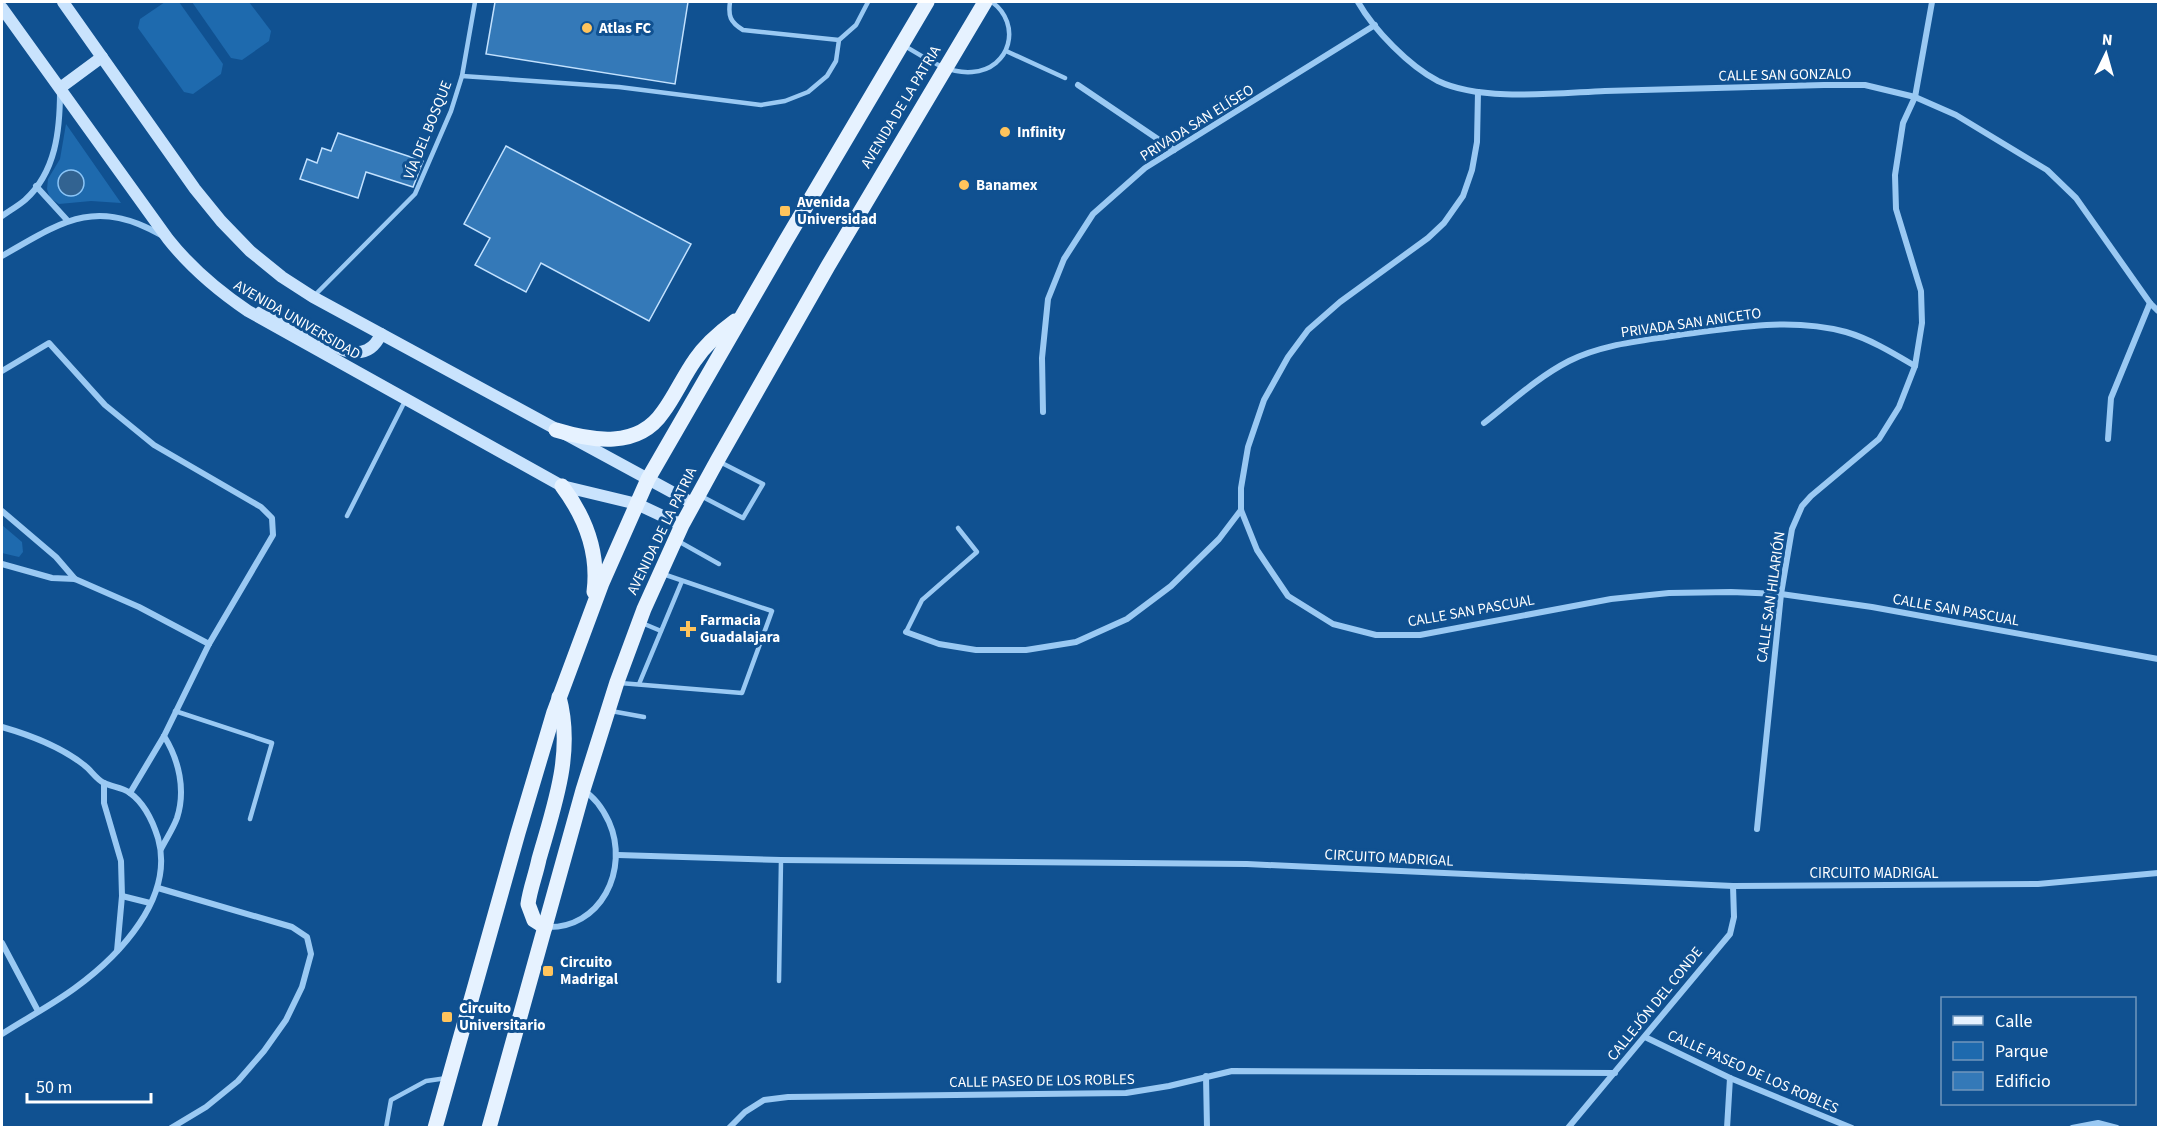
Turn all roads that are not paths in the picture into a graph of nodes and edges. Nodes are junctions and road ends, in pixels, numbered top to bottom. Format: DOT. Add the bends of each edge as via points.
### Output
graph roads {
  1 [pos="63,2"];
  2 [pos="475,2"];
  3 [pos="730,2"];
  4 [pos="868,2"];
  5 [pos="927,2"];
  6 [pos="985,2"];
  7 [pos="992,2"];
  8 [pos="1358,2"];
  9 [pos="1932,2"];
  10 [pos="2,8"];
  11 [pos="1374,26"];
  12 [pos="840,40"];
  13 [pos="901,44"];
  14 [pos="1006,51"];
  15 [pos="102,57"];
  16 [pos="944,68"];
  17 [pos="462,76"];
  18 [pos="1065,78"];
  19 [pos="1078,85"];
  20 [pos="60,88"];
  21 [pos="1478,92"];
  22 [pos="1915,97"];
  23 [pos="1174,150"];
  24 [pos="36,186"];
  25 [pos="2,216"];
  26 [pos="67,220"];
  27 [pos="168,239"];
  28 [pos="2,256"];
  29 [pos="313,297"];
  30 [pos="2150,303"];
  31 [pos="248,310"];
  32 [pos="2158,310"];
  33 [pos="742,316"];
  34 [pos="381,334"];
  35 [pos="1915,366"];
  36 [pos="2,371"];
  37 [pos="406,399"];
  38 [pos="1043,412"];
  39 [pos="1484,423"];
  40 [pos="556,430"];
  41 [pos="2108,439"];
  42 [pos="717,461"];
  43 [pos="648,479"];
  44 [pos="562,486"];
  45 [pos="696,499"];
  46 [pos="637,504"];
  47 [pos="1241,510"];
  48 [pos="2,511"];
  49 [pos="347,516"];
  50 [pos="682,525"];
  51 [pos="958,528"];
  52 [pos="675,540"];
  53 [pos="2,564"];
  54 [pos="719,564"];
  55 [pos="660,573"];
  56 [pos="75,579"];
  57 [pos="682,581"];
  58 [pos="1781,594"];
  59 [pos="639,622"];
  60 [pos="661,631"];
  61 [pos="906,632"];
  62 [pos="583,633"];
  63 [pos="208,644"];
  64 [pos="2158,659"];
  65 [pos="617,682"];
  66 [pos="639,684"];
  67 [pos="559,698"];
  68 [pos="175,711"];
  69 [pos="608,711"];
  70 [pos="644,717"];
  71 [pos="2,727"];
  72 [pos="164,736"];
  73 [pos="104,783"];
  74 [pos="583,790"];
  75 [pos="130,793"];
  76 [pos="250,819"];
  77 [pos="1757,829"];
  78 [pos="161,849"];
  79 [pos="618,855"];
  80 [pos="781,860"];
  81 [pos="2158,873"];
  82 [pos="1733,886"];
  83 [pos="158,888"];
  84 [pos="122,896"];
  85 [pos="150,903"];
  86 [pos="545,927"];
  87 [pos="2,943"];
  88 [pos="117,951"];
  89 [pos="779,981"];
  90 [pos="38,1011"];
  91 [pos="2,1034"];
  92 [pos="1645,1037"];
  93 [pos="1615,1073"];
  94 [pos="1206,1076"];
  95 [pos="450,1077"];
  96 [pos="1730,1078"];
  97 [pos="171,1128"];
  98 [pos="386,1128"];
  99 [pos="435,1128"];
  100 [pos="489,1128"];
  101 [pos="729,1128"];
  102 [pos="1207,1128"];
  103 [pos="1568,1128"];
  104 [pos="1727,1128"];
  105 [pos="1852,1128"];
  106 [pos="2072,1128"];
  107 [pos="2117,1128"];
  1 -- 15 [label="main road, AVENIDA UNIVERSIDAD"];
  2 -- 17 [label="lane, VÍA DEL BOSQUE"];
  3 -- 12 [label="lane" via="732,23 743,30"];
  4 -- 12 [label="lane" via="856,25"];
  5 -- 13 [label="main road, AVENIDA DE LA PATRIA"];
  6 -- 16 [label="main road, AVENIDA DE LA PATRIA"];
  7 -- 14 [label="lane" via="1010,31"];
  8 -- 11 [label="street, CALLE SAN GONZALO"];
  9 -- 22 [label="street, CALLE SAN HILARIÓN"];
  10 -- 20 [label="main road, AVENIDA UNIVERSIDAD"];
  11 -- 21 [label="street, CALLE SAN GONZALO" via="1422,71 1439,81"];
  11 -- 23 [label="street, PRIVADA SAN ELÍSEO"];
  12 -- 17 [label="lane" via="836,61 827,76 808,92 761,105 619,87"];
  13 -- 16 [label="lane"];
  13 -- 33 [label="main road, AVENIDA DE LA PATRIA"];
  14 -- 16 [label="lane" via="991,68 971,72"];
  14 -- 18 [label="lane"];
  15 -- 20 [label="main road"];
  15 -- 29 [label="main road, AVENIDA UNIVERSIDAD" via="221,222 266,264"];
  16 -- 42 [label="main road, AVENIDA DE LA PATRIA"];
  17 -- 29 [label="lane, VÍA DEL BOSQUE" via="416,194"];
  19 -- 23 [label="street"];
  20 -- 24 [label="street" via="57,143"];
  20 -- 27 [label="main road, AVENIDA UNIVERSIDAD"];
  21 -- 22 [label="street, CALLE SAN GONZALO" via="1865,85"];
  21 -- 47 [label="street, CALLE SAN PASCUAL" via="1477,142 1463,196 1444,223 1340,302 1308,330 1288,357 1264,400 1248,447"];
  22 -- 30 [label="street, CALLE SAN GONZALO" via="1956,115 2047,170 2076,198"];
  22 -- 35 [label="street, CALLE SAN HILARIÓN" via="1903,123 1895,176 1896,209 1921,291 1922,323"];
  23 -- 38 [label="street, PRIVADA SAN ELÍSEO" via="1145,168 1093,214 1064,260 1048,299 1042,358"];
  24 -- 25 [label="street" via="26,200"];
  24 -- 26 [label="street"];
  26 -- 27 [label="street" via="93,215 120,217"];
  26 -- 28 [label="street"];
  27 -- 31 [label="main road, AVENIDA UNIVERSIDAD" via="197,272"];
  29 -- 34 [label="main road, AVENIDA UNIVERSIDAD"];
  30 -- 32 [label="street, CALLE SAN GONZALO"];
  30 -- 41 [label="street" via="2111,398"];
  31 -- 34 [label="main road" via="285,319 349,353 368,350"];
  31 -- 37 [label="main road, AVENIDA UNIVERSIDAD"];
  33 -- 40 [label="main road" via="695,359 662,415 646,428 606,441"];
  33 -- 43 [label="main road, AVENIDA DE LA PATRIA"];
  34 -- 40 [label="main road, AVENIDA UNIVERSIDAD"];
  35 -- 39 [label="street, PRIVADA SAN ANICETO" via="1847,332 1804,324 1753,325 1607,347 1568,361"];
  35 -- 58 [label="street, CALLE SAN HILARIÓN" via="1899,407 1879,439 1802,506 1792,529"];
  36 -- 63 [label="street" via="49,343 105,405 154,445 261,507 272,518 273,535"];
  37 -- 44 [label="main road, AVENIDA UNIVERSIDAD"];
  37 -- 49 [label="lane"];
  40 -- 43 [label="main road, AVENIDA UNIVERSIDAD"];
  42 -- 45 [label="main road, AVENIDA DE LA PATRIA"];
  42 -- 45 [label="lane" via="763,484 742,518"];
  43 -- 45 [label="main road, AVENIDA UNIVERSIDAD"];
  43 -- 46 [label="main road, AVENIDA DE LA PATRIA"];
  44 -- 46 [label="main road, AVENIDA UNIVERSIDAD"];
  44 -- 62 [label="main road" via="587,528 594,559 594,589"];
  45 -- 50 [label="main road, AVENIDA DE LA PATRIA"];
  46 -- 50 [label="main road, AVENIDA UNIVERSIDAD"];
  46 -- 62 [label="main road, AVENIDA DE LA PATRIA"];
  47 -- 58 [label="street, CALLE SAN PASCUAL" via="1257,550 1288,596 1333,624 1376,635 1420,635 1611,599 1679,593"];
  47 -- 61 [label="street" via="1219,539 1171,586 1127,619 1076,642 1026,650 976,650 939,644"];
  48 -- 56 [label="street" via="56,557"];
  50 -- 52 [label="main road, AVENIDA DE LA PATRIA"];
  51 -- 61 [label="lane" via="977,552 922,600"];
  52 -- 54 [label="lane"];
  52 -- 55 [label="main road, AVENIDA DE LA PATRIA"];
  53 -- 56 [label="street" via="52,578"];
  55 -- 57 [label="lane"];
  55 -- 59 [label="main road, AVENIDA DE LA PATRIA"];
  56 -- 63 [label="street"];
  57 -- 60 [label="lane"];
  57 -- 66 [label="lane" via="772,611 742,693"];
  58 -- 64 [label="street, CALLE SAN PASCUAL"];
  58 -- 77 [label="street, CALLE SAN HILARIÓN"];
  59 -- 60 [label="lane"];
  59 -- 65 [label="main road, AVENIDA DE LA PATRIA"];
  60 -- 66 [label="lane"];
  62 -- 67 [label="main road, AVENIDA DE LA PATRIA"];
  63 -- 68 [label="street"];
  65 -- 66 [label="lane"];
  65 -- 69 [label="main road, AVENIDA DE LA PATRIA"];
  67 -- 86 [label="main road" via="565,728 564,759 528,904 534,920"];
  67 -- 95 [label="main road, AVENIDA DE LA PATRIA"];
  68 -- 72 [label="street"];
  68 -- 76 [label="lane" via="272,743"];
  69 -- 70 [label="lane"];
  69 -- 74 [label="main road, AVENIDA DE LA PATRIA"];
  71 -- 73 [label="street" via="50,744 83,764"];
  72 -- 75 [label="street"];
  72 -- 78 [label="street" via="180,771 181,794 177,818"];
  73 -- 75 [label="street"];
  73 -- 84 [label="street" via="104,804 121,861"];
  74 -- 79 [label="street" via="606,814"];
  74 -- 86 [label="main road, AVENIDA DE LA PATRIA"];
  75 -- 78 [label="street" via="153,822"];
  78 -- 83 [label="street"];
  79 -- 80 [label="street, CIRCUITO MADRIGAL"];
  79 -- 86 [label="street" via="613,880 600,903 583,918 562,928"];
  80 -- 82 [label="street, CIRCUITO MADRIGAL" via="1246,864"];
  80 -- 89 [label="lane"];
  81 -- 82 [label="street, CIRCUITO MADRIGAL" via="2038,884"];
  82 -- 92 [label="street, CALLEJÓN DEL CONDE" via="1730,934"];
  83 -- 85 [label="street"];
  83 -- 97 [label="street" via="292,927 307,937 311,954 294,1004 264,1051 238,1081"];
  84 -- 85 [label="street"];
  84 -- 88 [label="street"];
  85 -- 88 [label="street"];
  86 -- 100 [label="main road, AVENIDA DE LA PATRIA"];
  87 -- 90 [label="street"];
  88 -- 90 [label="street" via="74,989"];
  90 -- 91 [label="street"];
  92 -- 93 [label="street, CALLEJÓN DEL CONDE"];
  92 -- 96 [label="street, CALLE PASEO DE LOS ROBLES"];
  93 -- 94 [label="street, CALLE PASEO DE LOS ROBLES" via="1232,1071"];
  93 -- 103 [label="street, CALLEJÓN DEL CONDE"];
  94 -- 101 [label="street, CALLE PASEO DE LOS ROBLES" via="1126,1093 788,1097 764,1100"];
  94 -- 102 [label="street"];
  95 -- 98 [label="lane" via="426,1081 391,1100"];
  95 -- 99 [label="main road, AVENIDA DE LA PATRIA"];
  96 -- 104 [label="street"];
  96 -- 105 [label="street, CALLE PASEO DE LOS ROBLES"];
  106 -- 107 [label="street" via="2098,1123"];
}
